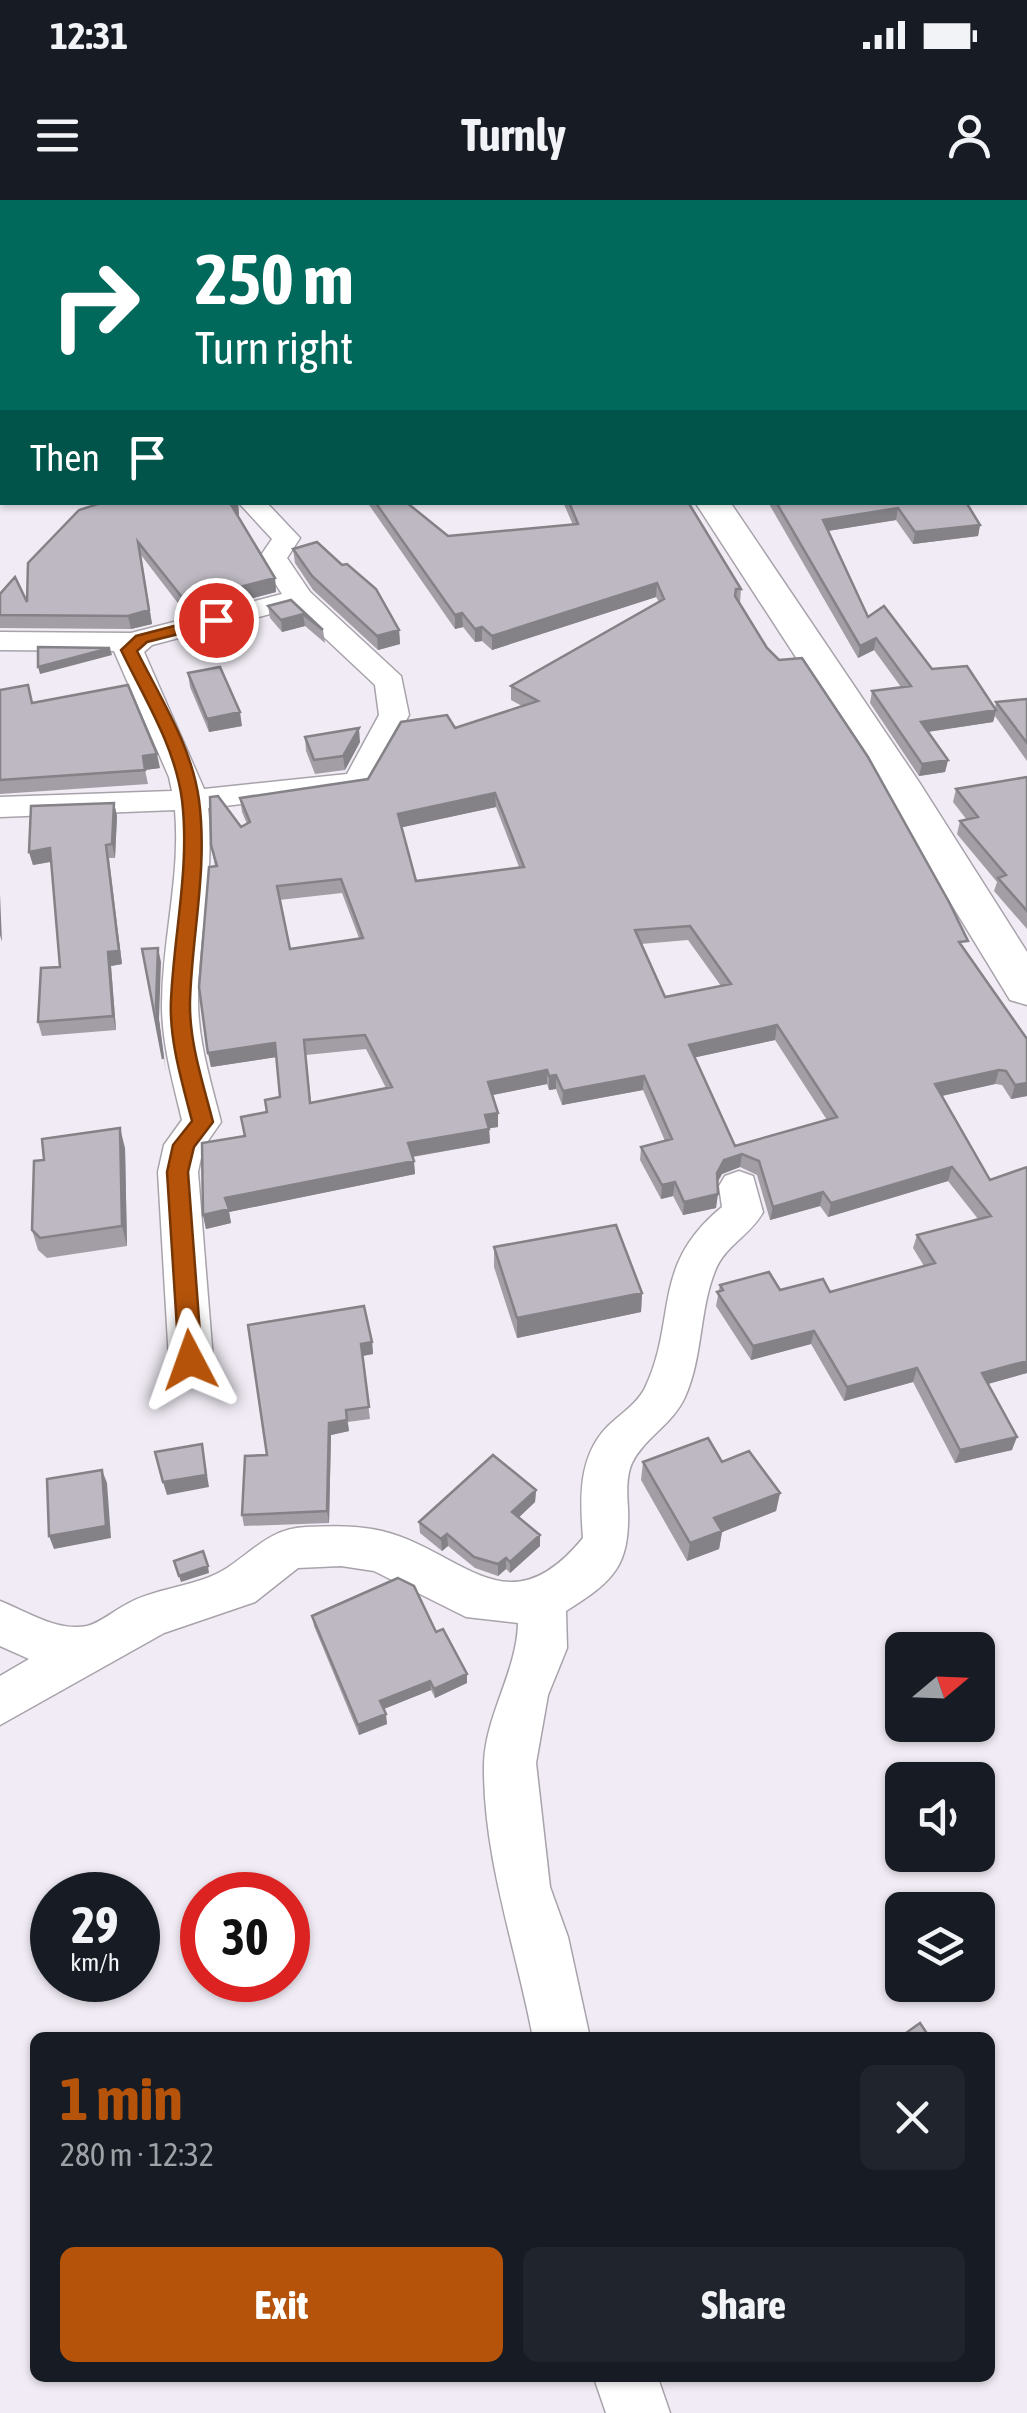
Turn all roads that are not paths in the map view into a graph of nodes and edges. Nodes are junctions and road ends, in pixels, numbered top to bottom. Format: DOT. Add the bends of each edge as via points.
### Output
graph roads {
  1 [pos="255,505"];
  2 [pos="714,505"];
  3 [pos="299,598"];
  4 [pos="0,641"];
  5 [pos="138,642"];
  6 [pos="190,800"];
  7 [pos="0,807"];
  8 [pos="1027,989"];
  9 [pos="739,1186"];
  10 [pos="190,1360"];
  11 [pos="542,1600"];
  12 [pos="0,1623"];
  13 [pos="92,1648"];
  14 [pos="0,1702"];
  15 [pos="561,2032"];
  16 [pos="627,2382"];
  17 [pos="638,2413"];
  1 -- 3 [label="street" via="286,538 272,558"];
  2 -- 8 [label="main road"];
  3 -- 5 [label="street"];
  3 -- 6 [label="street" via="390,682 394,715 384,735 358,782"];
  4 -- 5 [label="street"];
  5 -- 6 [label="street" via="128,650 134,669 180,753"];
  6 -- 7 [label="street"];
  6 -- 10 [label="street" via="193,873 180,1004 202,1122 184,1145 178,1172"];
  9 -- 11 [label="street" via="743,1212 720,1228 694,1262 663,1397 615,1450 603,1495 607,1543 580,1577"];
  11 -- 13 [label="street" via="466,1596 382,1552 289,1548 238,1587 149,1616"];
  11 -- 15 [label="street" via="542,1648 523,1696 510,1763 523,1887 542,1938"];
  12 -- 13 [label="street" via="55,1647"];
  13 -- 14 [label="street"];
  16 -- 17 [label="street"];
}
